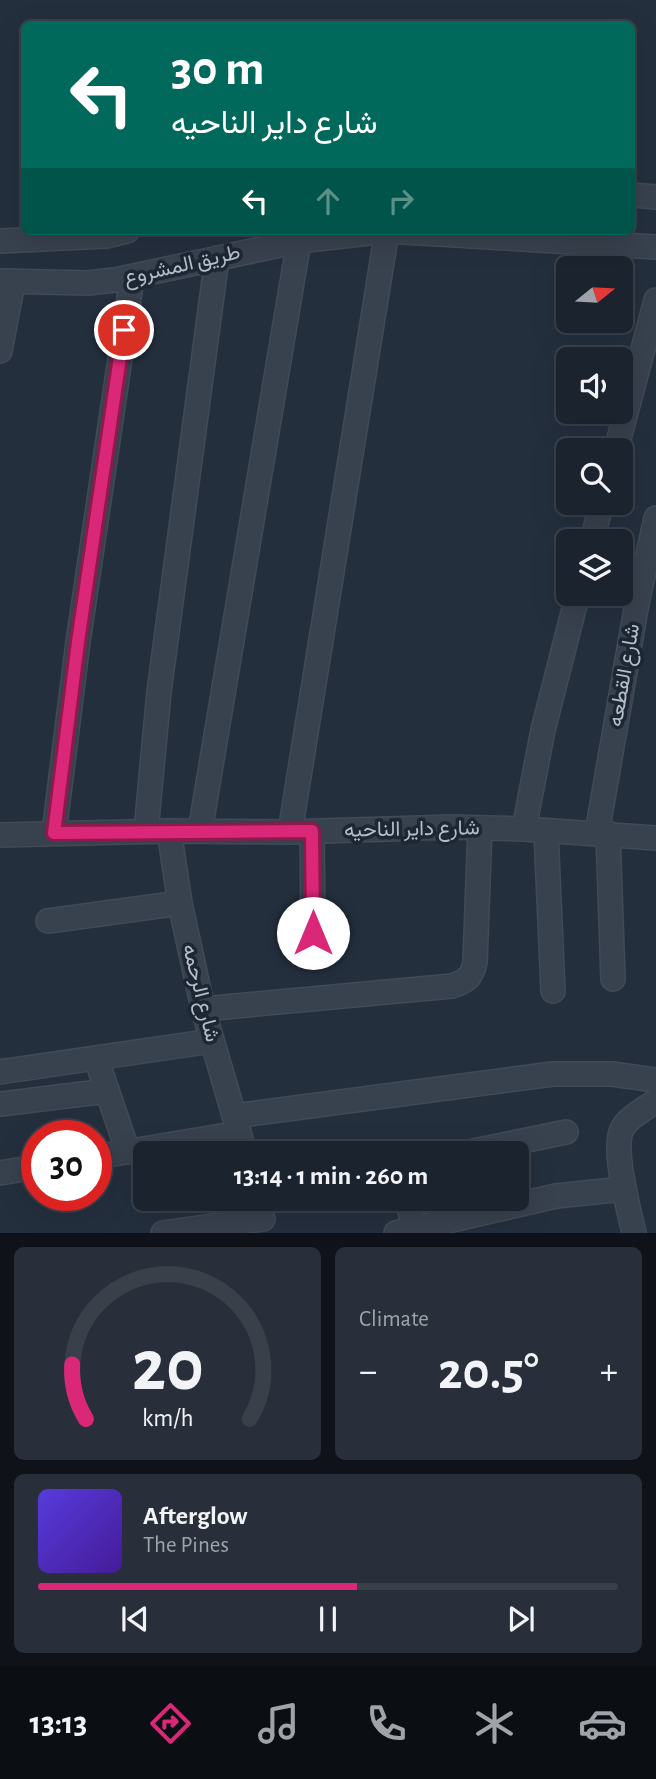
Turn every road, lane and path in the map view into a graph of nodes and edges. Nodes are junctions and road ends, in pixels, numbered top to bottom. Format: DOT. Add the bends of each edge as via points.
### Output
graph roads {
  1 [pos="635,195"];
  2 [pos="656,197"];
  3 [pos="111,235"];
  4 [pos="352,235"];
  5 [pos="386,235"];
  6 [pos="454,235"];
  7 [pos="0,241"];
  8 [pos="299,241"];
  9 [pos="656,247"];
  10 [pos="217,258"];
  11 [pos="132,278"];
  12 [pos="6,282"];
  13 [pos="656,300"];
  14 [pos="0,351"];
  15 [pos="619,438"];
  16 [pos="656,518"];
  17 [pos="575,606"];
  18 [pos="480,828"];
  19 [pos="535,830"];
  20 [pos="157,831"];
  21 [pos="200,831"];
  22 [pos="301,832"];
  23 [pos="54,833"];
  24 [pos="602,833"];
  25 [pos="0,835"];
  26 [pos="656,838"];
  27 [pos="180,903"];
  28 [pos="48,921"];
  29 [pos="313,933"];
  30 [pos="613,979"];
  31 [pos="553,991"];
  32 [pos="203,1009"];
  33 [pos="212,1041"];
  34 [pos="96,1058"];
  35 [pos="0,1072"];
  36 [pos="656,1080"];
  37 [pos="107,1091"];
  38 [pos="656,1101"];
  39 [pos="0,1104"];
  40 [pos="566,1132"];
  41 [pos="239,1134"];
  42 [pos="522,1141"];
  43 [pos="128,1152"];
  44 [pos="112,1154"];
  45 [pos="21,1170"];
  46 [pos="0,1173"];
  47 [pos="624,1189"];
  48 [pos="406,1211"];
  49 [pos="262,1217"];
  50 [pos="405,1231"];
  51 [pos="163,1233"];
  52 [pos="634,1233"];
  1 -- 2 [label="street"];
  3 -- 7 [label="street"];
  4 -- 8 [label="street, طريق المشروع"];
  5 -- 22 [label="street"];
  6 -- 9 [label="street, طريق المشروع"];
  8 -- 10 [label="street, طريق المشروع"];
  8 -- 21 [label="street"];
  10 -- 11 [label="street, طريق المشروع"];
  10 -- 20 [label="street, شارع الرحمه" via="159,692"];
  11 -- 12 [label="street, طريق المشروع" via="89,283"];
  11 -- 23 [label="street"];
  12 -- 14 [label="street"];
  13 -- 15 [label="street"];
  16 -- 24 [label="street, شارع القطعه" via="637,603"];
  17 -- 19 [label="street" via="543,730"];
  18 -- 19 [label="street, شارع داير الناحيه"];
  18 -- 22 [label="street, شارع داير الناحيه"];
  18 -- 32 [label="street" via="475,962 465,982"];
  19 -- 24 [label="street, شارع داير الناحيه"];
  19 -- 31 [label="street"];
  20 -- 21 [label="street, شارع داير الناحيه"];
  20 -- 23 [label="street, شارع داير الناحيه"];
  20 -- 27 [label="street, شارع الرحمه"];
  21 -- 22 [label="street, شارع داير الناحيه"];
  22 -- 29 [label="street"];
  23 -- 25 [label="street, شارع داير الناحيه"];
  24 -- 26 [label="street, شارع داير الناحيه"];
  24 -- 30 [label="street, شارع القطعه"];
  27 -- 28 [label="street"];
  27 -- 32 [label="street, شارع الرحمه"];
  32 -- 33 [label="street, شارع الرحمه"];
  33 -- 34 [label="street"];
  33 -- 41 [label="street, شارع الرحمه"];
  34 -- 35 [label="street"];
  34 -- 37 [label="street"];
  36 -- 41 [label="street" via="553,1074"];
  37 -- 39 [label="street"];
  37 -- 43 [label="street"];
  38 -- 47 [label="street" via="622,1128 618,1141"];
  40 -- 42 [label="street"];
  41 -- 43 [label="street"];
  43 -- 44 [label="street"];
  45 -- 46 [label="street"];
  47 -- 50 [label="street" via="556,1196"];
  47 -- 52 [label="street"];
  48 -- 50 [label="street"];
  49 -- 51 [label="street"];
}
